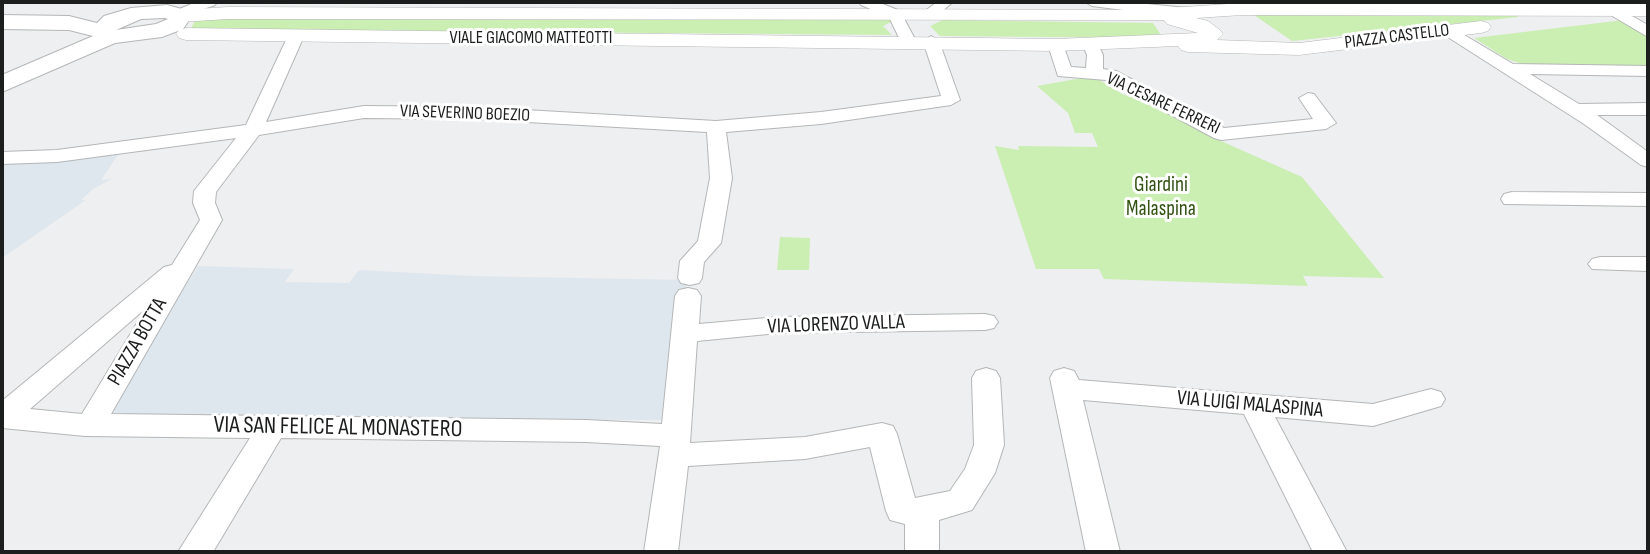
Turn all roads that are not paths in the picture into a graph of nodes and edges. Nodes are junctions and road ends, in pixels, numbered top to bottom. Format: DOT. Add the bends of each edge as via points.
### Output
graph roads {
  1 [pos="210,2"];
  2 [pos="866,2"];
  3 [pos="946,2"];
  4 [pos="1092,2"];
  5 [pos="1214,6"];
  6 [pos="225,7"];
  7 [pos="178,10"];
  8 [pos="1648,10"];
  9 [pos="1609,11"];
  10 [pos="1186,13"];
  11 [pos="895,14"];
  12 [pos="930,14"];
  13 [pos="1141,16"];
  14 [pos="1527,16"];
  15 [pos="2,22"];
  16 [pos="1449,31"];
  17 [pos="154,32"];
  18 [pos="1648,32"];
  19 [pos="107,34"];
  20 [pos="296,36"];
  21 [pos="908,41"];
  22 [pos="931,41"];
  23 [pos="1090,43"];
  24 [pos="1056,45"];
  25 [pos="1267,45"];
  26 [pos="1511,69"];
  27 [pos="1648,71"];
  28 [pos="1094,74"];
  29 [pos="6,83"];
  30 [pos="1308,98"];
  31 [pos="1648,109"];
  32 [pos="1574,110"];
  33 [pos="716,127"];
  34 [pos="253,130"];
  35 [pos="2,158"];
  36 [pos="1648,161"];
  37 [pos="1512,199"];
  38 [pos="1648,200"];
  39 [pos="187,260"];
  40 [pos="1600,264"];
  41 [pos="1648,264"];
  42 [pos="985,322"];
  43 [pos="686,334"];
  44 [pos="986,378"];
  45 [pos="1431,399"];
  46 [pos="1255,407"];
  47 [pos="2,417"];
  48 [pos="90,425"];
  49 [pos="272,428"];
  50 [pos="674,445"];
  51 [pos="922,511"];
  52 [pos="195,552"];
  53 [pos="661,552"];
  54 [pos="922,552"];
  55 [pos="1103,552"];
  56 [pos="1330,552"];
  1 -- 7 [label="street"];
  2 -- 11 [label="street"];
  3 -- 12 [label="street"];
  4 -- 10 [label="street, VIALE GIACOMO MATTEOTTI"];
  5 -- 10 [label="street, VIALE GIACOMO MATTEOTTI"];
  5 -- 14 [label="street, PIAZZA CASTELLO"];
  5 -- 25 [label="street" via="1225,22"];
  6 -- 7 [label="street, VIALE GIACOMO MATTEOTTI"];
  6 -- 11 [label="street, VIALE GIACOMO MATTEOTTI"];
  7 -- 17 [label="main road" via="175,24"];
  7 -- 19 [label="main road" via="129,15 106,24"];
  8 -- 9 [label="street, PIAZZA CASTELLO"];
  9 -- 14 [label="street, PIAZZA CASTELLO"];
  9 -- 18 [label="street"];
  10 -- 13 [label="street, VIALE GIACOMO MATTEOTTI"];
  11 -- 12 [label="street, VIALE GIACOMO MATTEOTTI"];
  11 -- 21 [label="street"];
  12 -- 13 [label="street, VIALE GIACOMO MATTEOTTI"];
  13 -- 23 [label="street, VIALE GIACOMO MATTEOTTI" via="1195,23 1213,34 1195,39"];
  14 -- 16 [label="street, PIAZZA CASTELLO"];
  15 -- 19 [label="main road" via="69,23"];
  16 -- 25 [label="street, PIAZZA CASTELLO"];
  16 -- 26 [label="street"];
  17 -- 19 [label="main road"];
  17 -- 20 [label="street, VIALE GIACOMO MATTEOTTI"];
  19 -- 29 [label="main road"];
  20 -- 21 [label="street, VIALE GIACOMO MATTEOTTI"];
  20 -- 34 [label="street, PIAZZA BOTTA"];
  21 -- 22 [label="street, VIALE GIACOMO MATTEOTTI"];
  22 -- 24 [label="street, VIALE GIACOMO MATTEOTTI"];
  22 -- 33 [label="street, VIA SEVERINO BOEZIO" via="951,100"];
  23 -- 24 [label="street, VIALE GIACOMO MATTEOTTI"];
  23 -- 25 [label="street, VIALE GIACOMO MATTEOTTI" via="1255,57"];
  23 -- 28 [label="street"];
  24 -- 28 [label="street" via="1064,72"];
  26 -- 27 [label="street"];
  26 -- 32 [label="street"];
  28 -- 30 [label="street, VIA CESARE FERRERI" via="1110,75 1221,134 1326,123"];
  31 -- 32 [label="street"];
  32 -- 36 [label="street"];
  33 -- 34 [label="street, VIA SEVERINO BOEZIO" via="416,111 364,112"];
  33 -- 43 [label="street" via="722,178 709,243 692,261"];
  34 -- 35 [label="street, VIA SEVERINO BOEZIO" via="57,156"];
  34 -- 39 [label="street, PIAZZA BOTTA" via="205,191 211,220"];
  37 -- 38 [label="street"];
  39 -- 47 [label="street, VIA SAN FELICE AL MONASTERO"];
  39 -- 48 [label="street, PIAZZA BOTTA"];
  40 -- 41 [label="street"];
  42 -- 43 [label="street, VIA LORENZO VALLA" via="778,325"];
  43 -- 50 [label="street"];
  44 -- 51 [label="street" via="989,445 979,473 961,501"];
  45 -- 46 [label="street, VIA LUIGI MALASPINA" via="1373,415"];
  46 -- 55 [label="street, VIA LUIGI MALASPINA" via="1065,384"];
  46 -- 56 [label="street"];
  47 -- 48 [label="street, VIA SAN FELICE AL MONASTERO"];
  48 -- 49 [label="street, VIA SAN FELICE AL MONASTERO"];
  49 -- 50 [label="street, VIA SAN FELICE AL MONASTERO" via="613,431"];
  49 -- 52 [label="street"];
  50 -- 51 [label="street, VIA SAN FELICE AL MONASTERO" via="805,448 882,434 902,511"];
  50 -- 53 [label="street"];
  51 -- 54 [label="street"];
}
